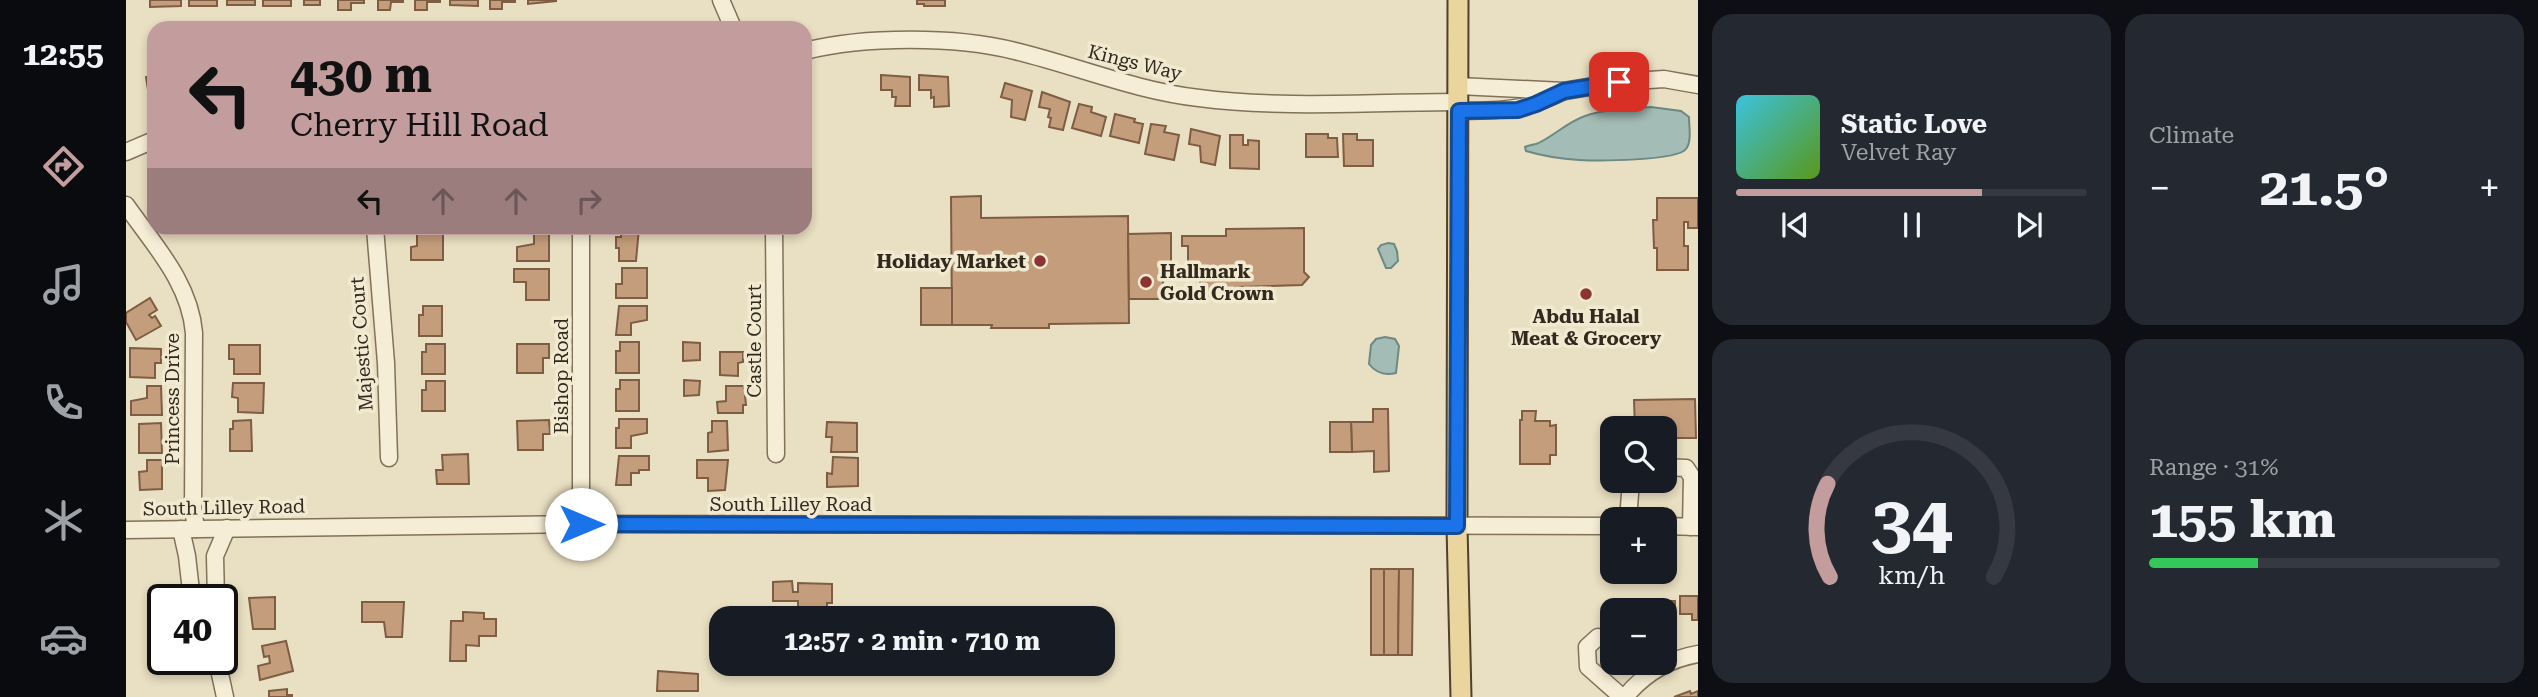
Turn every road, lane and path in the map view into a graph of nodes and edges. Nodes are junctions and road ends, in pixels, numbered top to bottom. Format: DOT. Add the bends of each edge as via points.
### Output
graph roads {
  1 [pos="721,0"];
  2 [pos="1458,0"];
  3 [pos="730,21"];
  4 [pos="812,50"];
  5 [pos="1698,85"];
  6 [pos="1564,91"];
  7 [pos="1459,100"];
  8 [pos="147,143"];
  9 [pos="126,152"];
  10 [pos="126,205"];
  11 [pos="147,235"];
  12 [pos="147,235"];
  13 [pos="376,235"];
  14 [pos="581,235"];
  15 [pos="774,235"];
  16 [pos="776,454"];
  17 [pos="389,458"];
  18 [pos="1677,468"];
  19 [pos="581,524"];
  20 [pos="1457,526"];
  21 [pos="1600,526"];
  22 [pos="1694,527"];
  23 [pos="227,528"];
  24 [pos="189,529"];
  25 [pos="126,530"];
  26 [pos="190,584"];
  27 [pos="216,584"];
  28 [pos="1600,637"];
  29 [pos="1698,654"];
  30 [pos="1677,659"];
  31 [pos="221,675"];
  32 [pos="1641,675"];
  33 [pos="226,697"];
  34 [pos="1461,697"];
  35 [pos="1623,697"];
  1 -- 3 [label="street"];
  2 -- 7 [label="main road"];
  4 -- 7 [label="street, Kings Way" via="870,42 945,41 1015,51 1139,87 1201,99"];
  5 -- 6 [label="street" via="1664,79"];
  6 -- 7 [label="street"];
  6 -- 7 [label="street" via="1518,110"];
  7 -- 20 [label="main road"];
  8 -- 9 [label="street"];
  10 -- 11 [label="street, Princess Drive"];
  12 -- 24 [label="street, Princess Drive" via="178,279 191,309 193,508"];
  13 -- 17 [label="street, Majestic Court"];
  14 -- 19 [label="street, Bishop Road"];
  15 -- 16 [label="street, Castle Court"];
  18 -- 22 [label="street" via="1686,468 1692,477"];
  19 -- 20 [label="street, South Lilley Road"];
  19 -- 23 [label="street, South Lilley Road"];
  20 -- 21 [label="street, South Lilley Road"];
  20 -- 34 [label="main road"];
  23 -- 24 [label="street, South Lilley Road"];
  23 -- 27 [label="street" via="215,556"];
  24 -- 25 [label="street, South Lilley Road"];
  24 -- 26 [label="street, Princess Drive"];
  28 -- 35 [label="street" via="1587,647 1588,667"];
  29 -- 30 [label="street"];
  31 -- 33 [label="street"];
  32 -- 35 [label="street"];
}
